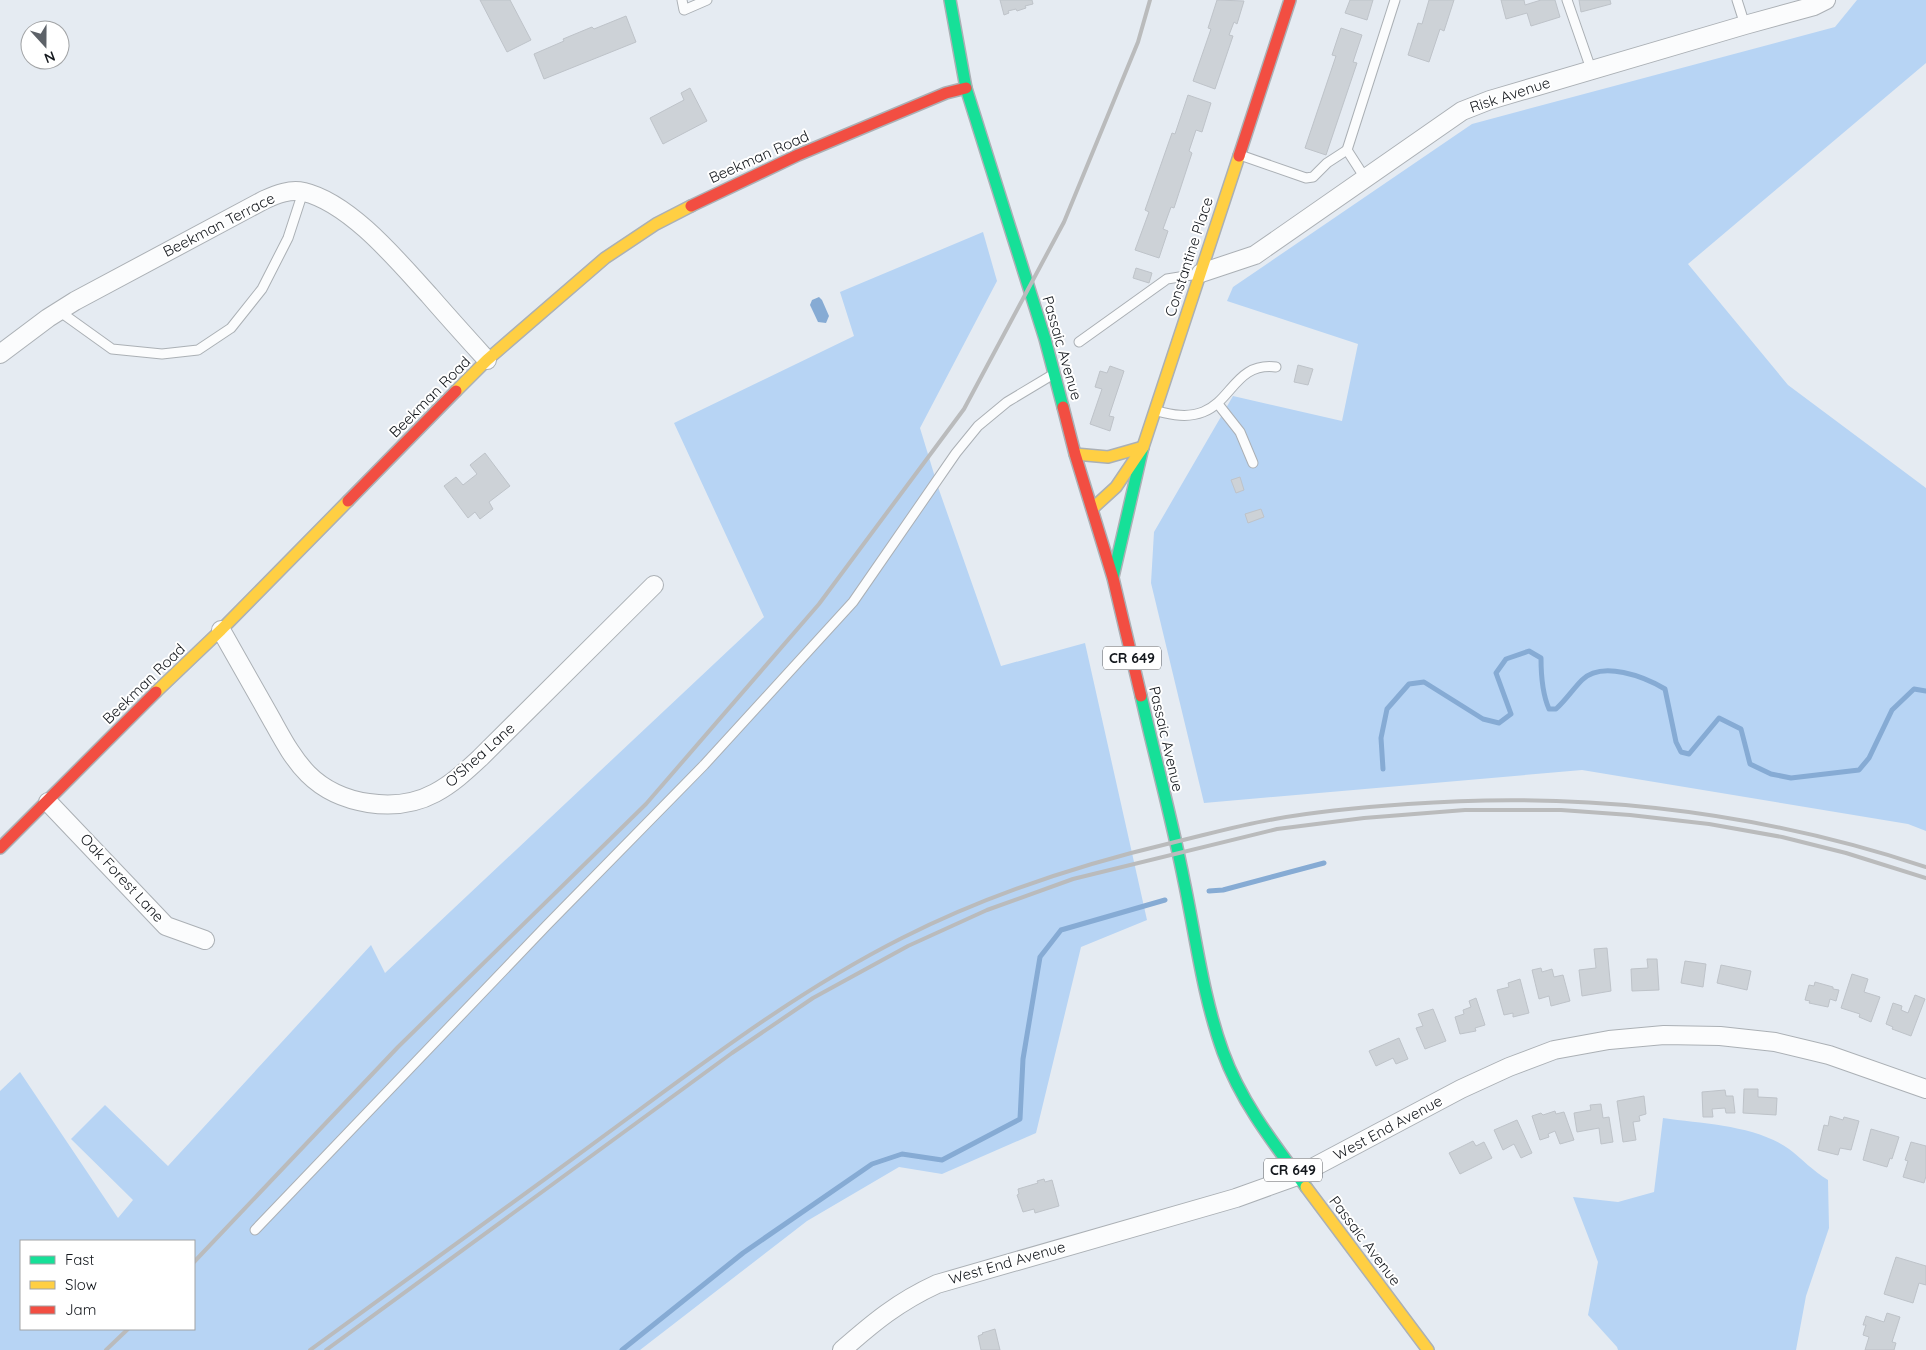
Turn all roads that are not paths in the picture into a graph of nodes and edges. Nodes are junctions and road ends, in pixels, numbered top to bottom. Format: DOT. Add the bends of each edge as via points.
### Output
graph roads {
  1 [pos="682,0"];
  2 [pos="708,0"];
  3 [pos="950,0"];
  4 [pos="1290,0"];
  5 [pos="1395,0"];
  6 [pos="1567,0"];
  7 [pos="1737,0"];
  8 [pos="1826,0"];
  9 [pos="1745,25"];
  10 [pos="1591,70"];
  11 [pos="966,88"];
  12 [pos="1347,150"];
  13 [pos="1238,154"];
  14 [pos="1364,178"];
  15 [pos="303,192"];
  16 [pos="1201,274"];
  17 [pos="59,311"];
  18 [pos="1079,342"];
  19 [pos="0,354"];
  20 [pos="487,360"];
  21 [pos="1276,368"];
  22 [pos="1054,374"];
  23 [pos="1218,404"];
  24 [pos="1154,410"];
  25 [pos="1143,447"];
  26 [pos="1076,454"];
  27 [pos="1253,463"];
  28 [pos="1092,508"];
  29 [pos="1113,578"];
  30 [pos="654,585"];
  31 [pos="221,630"];
  32 [pos="48,802"];
  33 [pos="0,848"];
  34 [pos="205,940"];
  35 [pos="1926,1089"];
  36 [pos="1297,1176"];
  37 [pos="255,1230"];
  38 [pos="842,1350"];
  39 [pos="1428,1350"];
  1 -- 2 [label="lane" via="684,10"];
  3 -- 11 [label="street, Passaic Avenue"];
  4 -- 13 [label="street, Constantine Place"];
  5 -- 12 [label="lane"];
  6 -- 10 [label="lane"];
  7 -- 9 [label="lane"];
  8 -- 9 [label="street, Risk Avenue"];
  9 -- 10 [label="street, Risk Avenue"];
  10 -- 14 [label="street, Risk Avenue" via="1462,111"];
  11 -- 20 [label="street, Beekman Road" via="946,93 798,155 712,194 656,224 605,258"];
  11 -- 22 [label="street, Passaic Avenue"];
  12 -- 13 [label="lane" via="1313,177 1306,178"];
  12 -- 14 [label="lane"];
  13 -- 16 [label="street, Constantine Place"];
  14 -- 16 [label="street, Risk Avenue" via="1255,255"];
  15 -- 17 [label="street, Beekman Terrace" via="284,191 264,200"];
  15 -- 17 [label="lane" via="288,238 262,289 231,328 198,350 162,354 112,348"];
  15 -- 20 [label="street, Beekman Terrace" via="322,198 361,225 403,266"];
  16 -- 18 [label="lane" via="1167,280"];
  16 -- 24 [label="street, Constantine Place"];
  17 -- 19 [label="street, Beekman Terrace"];
  20 -- 31 [label="street, Beekman Road"];
  21 -- 23 [label="lane" via="1254,369 1243,375"];
  22 -- 26 [label="street, Passaic Avenue"];
  22 -- 37 [label="lane" via="1007,402 978,426 853,602 704,765"];
  23 -- 24 [label="lane" via="1187,416"];
  23 -- 27 [label="lane" via="1240,432"];
  24 -- 25 [label="street, Constantine Place"];
  25 -- 26 [label="street" via="1108,458"];
  25 -- 28 [label="street, Constantine Place" via="1119,486"];
  25 -- 29 [label="street"];
  26 -- 28 [label="street, Passaic Avenue"];
  28 -- 29 [label="street, Passaic Avenue / CR 649"];
  29 -- 36 [label="street, Passaic Avenue / CR 649" via="1184,879 1210,1009 1223,1052 1258,1122"];
  30 -- 31 [label="street, O'Shea Lane" via="458,778 434,794 411,802 383,805 354,801 328,789 308,774 290,751"];
  31 -- 32 [label="street, Beekman Road"];
  32 -- 33 [label="street, Beekman Road"];
  32 -- 34 [label="street, Oak Forest Lane" via="166,926"];
  35 -- 36 [label="street, West End Avenue" via="1830,1055 1775,1042 1674,1035 1609,1040 1554,1050 1509,1067"];
  36 -- 38 [label="street, West End Avenue" via="1236,1198 938,1284 890,1310"];
  36 -- 39 [label="street, Passaic Avenue / CR 649"];
}
